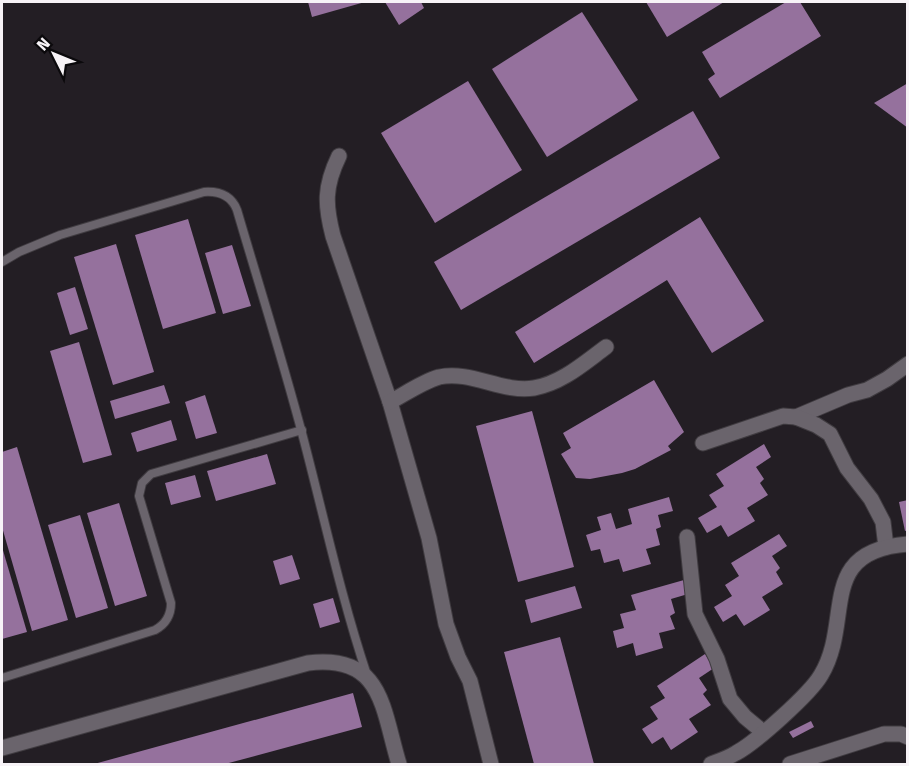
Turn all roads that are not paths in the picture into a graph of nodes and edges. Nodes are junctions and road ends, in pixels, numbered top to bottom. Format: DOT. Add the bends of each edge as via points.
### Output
graph roads {
  1 [pos="339,156"];
  2 [pos="2,262"];
  3 [pos="606,347"];
  4 [pos="908,364"];
  5 [pos="390,402"];
  6 [pos="796,417"];
  7 [pos="302,430"];
  8 [pos="703,443"];
  9 [pos="687,537"];
  10 [pos="908,544"];
  11 [pos="886,547"];
  12 [pos="368,676"];
  13 [pos="2,678"];
  14 [pos="763,732"];
  15 [pos="908,737"];
  16 [pos="2,748"];
  17 [pos="739,752"];
  18 [pos="399,765"];
  19 [pos="491,765"];
  20 [pos="711,765"];
  21 [pos="749,765"];
  22 [pos="790,765"];
  1 -- 5 [label="street" via="330,174 326,208"];
  2 -- 7 [label="lane" via="60,236 204,192 231,198"];
  3 -- 5 [label="street" via="563,378 537,388 512,389 448,376 431,380"];
  4 -- 6 [label="street" via="867,390"];
  5 -- 19 [label="street" via="429,538 446,624 470,681"];
  6 -- 8 [label="street" via="783,416"];
  6 -- 11 [label="street" via="830,434 883,522"];
  7 -- 12 [label="lane" via="337,577"];
  7 -- 13 [label="lane" via="151,474 142,483 139,496 171,603 166,622 155,630"];
  9 -- 14 [label="street" via="695,614 717,659 730,699"];
  10 -- 11 [label="street"];
  11 -- 14 [label="street" via="856,561 841,595 832,649 820,676"];
  12 -- 16 [label="street" via="340,663 308,663"];
  12 -- 18 [label="street" via="378,695"];
  14 -- 17 [label="street"];
  15 -- 22 [label="street" via="884,734"];
  17 -- 20 [label="street"];
  17 -- 21 [label="street"];
}
